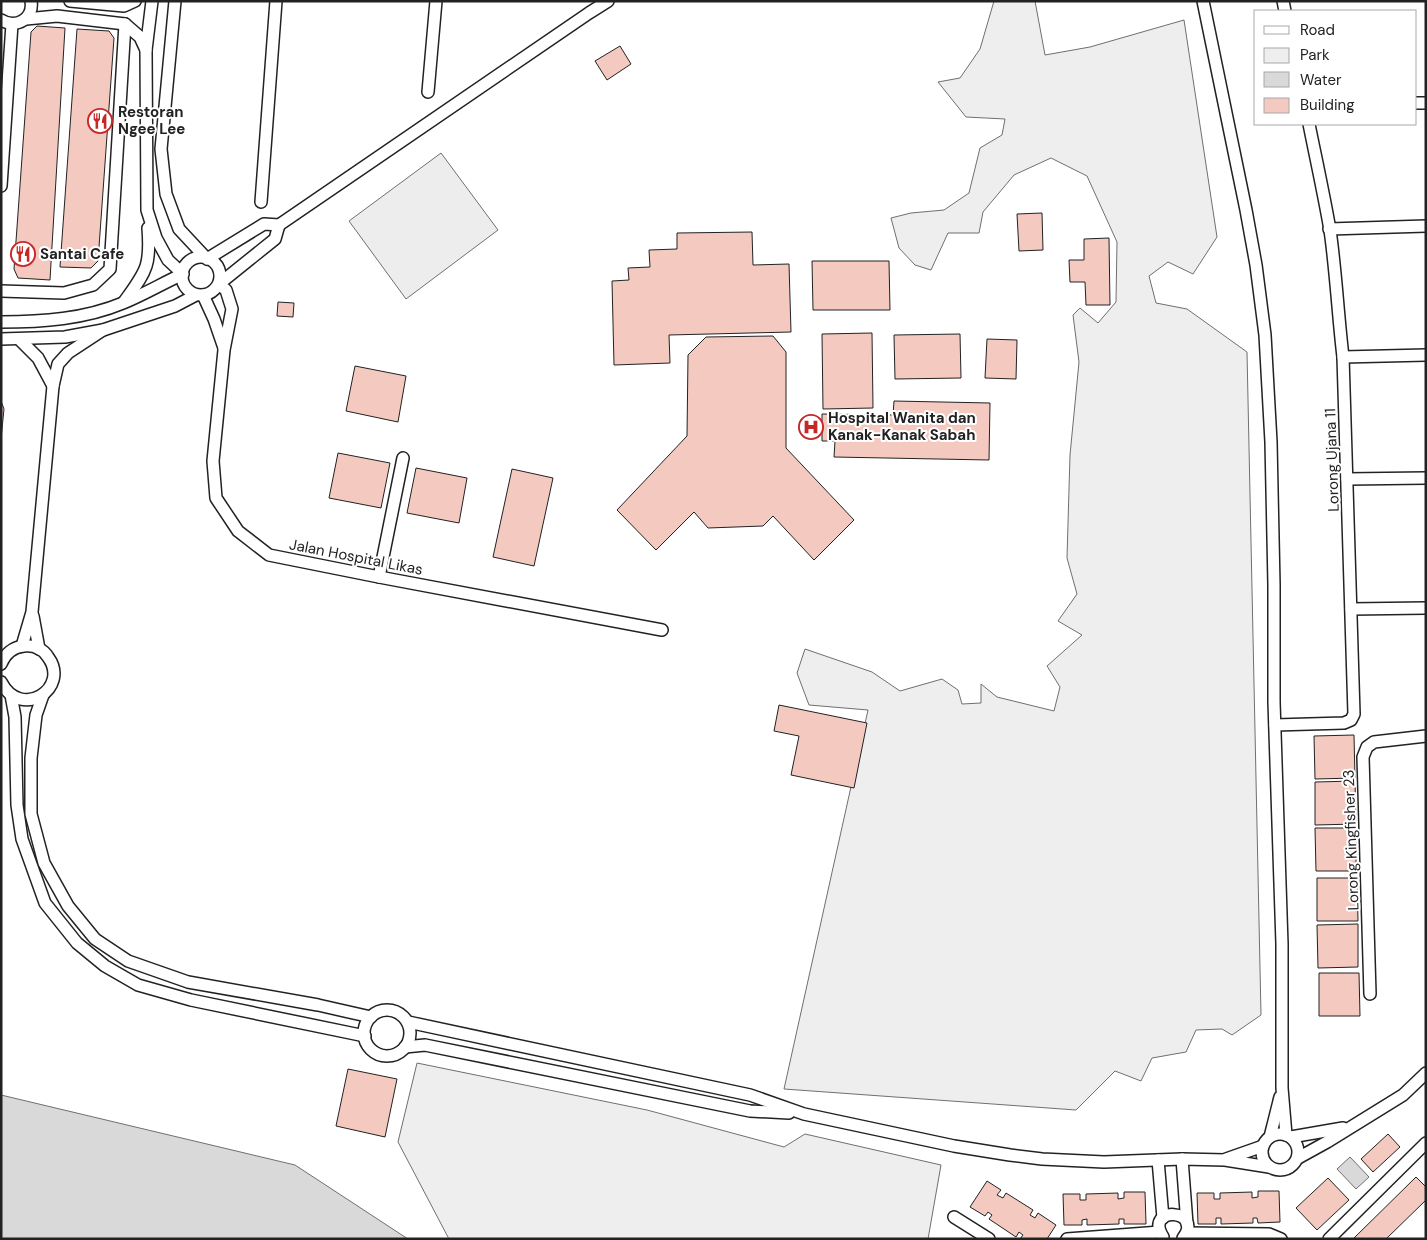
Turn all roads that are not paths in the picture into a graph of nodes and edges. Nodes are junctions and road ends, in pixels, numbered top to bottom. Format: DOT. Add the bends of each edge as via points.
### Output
graph roads {
  1 [pos="32,1"];
  2 [pos="70,1"];
  3 [pos="152,1"];
  4 [pos="175,1"];
  5 [pos="276,1"];
  6 [pos="436,1"];
  7 [pos="608,1"];
  8 [pos="1203,1"];
  9 [pos="128,3"];
  10 [pos="26,19"];
  11 [pos="7,22"];
  12 [pos="125,24"];
  13 [pos="146,50"];
  14 [pos="428,92"];
  15 [pos="1309,125"];
  16 [pos="1,186"];
  17 [pos="261,202"];
  18 [pos="147,210"];
  19 [pos="279,224"];
  20 [pos="1426,226"];
  21 [pos="1329,229"];
  22 [pos="207,258"];
  23 [pos="183,274"];
  24 [pos="219,284"];
  25 [pos="1,291"];
  26 [pos="199,295"];
  27 [pos="123,303"];
  28 [pos="1,322"];
  29 [pos="103,330"];
  30 [pos="1,339"];
  31 [pos="19,339"];
  32 [pos="224,350"];
  33 [pos="1426,355"];
  34 [pos="1343,357"];
  35 [pos="53,386"];
  36 [pos="403,458"];
  37 [pos="1426,478"];
  38 [pos="1347,479"];
  39 [pos="379,578"];
  40 [pos="1426,608"];
  41 [pos="1350,609"];
  42 [pos="32,612"];
  43 [pos="662,630"];
  44 [pos="22,646"];
  45 [pos="39,649"];
  46 [pos="5,653"];
  47 [pos="1,664"];
  48 [pos="1,682"];
  49 [pos="10,695"];
  50 [pos="43,695"];
  51 [pos="1275,726"];
  52 [pos="1426,736"];
  53 [pos="1370,994"];
  54 [pos="371,1017"];
  55 [pos="408,1022"];
  56 [pos="365,1036"];
  57 [pos="405,1047"];
  58 [pos="1426,1073"];
  59 [pos="1282,1088"];
  60 [pos="804,1114"];
  61 [pos="1349,1127"];
  62 [pos="1289,1136"];
  63 [pos="1266,1141"];
  64 [pos="1426,1143"];
  65 [pos="1298,1158"];
  66 [pos="1182,1159"];
  67 [pos="1158,1160"];
  68 [pos="1224,1160"];
  69 [pos="1269,1167"];
  70 [pos="954,1217"];
  71 [pos="1163,1218"];
  72 [pos="1185,1232"];
  73 [pos="1162,1236"];
  74 [pos="989,1239"];
  75 [pos="1067,1239"];
  76 [pos="1282,1239"];
  77 [pos="1329,1239"];
  1 -- 10 [label="street" via="32,10"];
  2 -- 9 [label="street"];
  3 -- 13 [label="street"];
  4 -- 22 [label="street" via="161,149 166,194 179,229"];
  5 -- 17 [label="street"];
  6 -- 14 [label="street"];
  7 -- 19 [label="street"];
  8 -- 51 [label="street" via="1248,219 1265,335 1271,462"];
  10 -- 11 [label="street" via="17,24"];
  10 -- 12 [label="street" via="57,16"];
  11 -- 16 [label="street"];
  12 -- 13 [label="street" via="140,37"];
  12 -- 25 [label="street" via="110,269 93,285 64,293"];
  13 -- 18 [label="street"];
  15 -- 21 [label="street, Lorong Ujana 11"];
  18 -- 23 [label="street" via="156,238 168,260"];
  18 -- 27 [label="street" via="150,258 143,276"];
  19 -- 22 [label="street" via="264,224"];
  19 -- 24 [label="street" via="275,239"];
  20 -- 21 [label="street"];
  21 -- 34 [label="street, Lorong Ujana 11"];
  22 -- 23 [label="street" via="192,260"];
  22 -- 24 [label="street" via="219,270"];
  23 -- 26 [label="street" via="187,289"];
  23 -- 27 [label="street"];
  24 -- 26 [label="street" via="212,292"];
  24 -- 32 [label="street, Jalan Hospital Likas" via="226,290 232,309"];
  26 -- 29 [label="street"];
  26 -- 32 [label="street" via="214,319"];
  27 -- 28 [label="street" via="63,319"];
  29 -- 31 [label="street" via="65,337"];
  29 -- 35 [label="street" via="68,353 58,364"];
  30 -- 31 [label="street"];
  31 -- 35 [label="street" via="38,358"];
  32 -- 39 [label="street, Jalan Hospital Likas" via="212,461 216,498 238,531 269,555"];
  33 -- 34 [label="street"];
  34 -- 38 [label="street, Lorong Ujana 11"];
  35 -- 42 [label="street"];
  36 -- 39 [label="street"];
  37 -- 38 [label="street"];
  38 -- 41 [label="street, Lorong Ujana 11"];
  39 -- 43 [label="street, Jalan Hospital Likas"];
  40 -- 41 [label="street"];
  41 -- 51 [label="street, Lorong Ujana 11" via="1354,714 1344,724"];
  42 -- 44 [label="street"];
  42 -- 45 [label="street"];
  44 -- 45 [label="street"];
  44 -- 46 [label="street"];
  45 -- 50 [label="street" via="52,662 54,671 53,680"];
  46 -- 47 [label="street"];
  48 -- 49 [label="street"];
  49 -- 50 [label="street" via="26,700"];
  49 -- 56 [label="street" via="15,717 17,805 22,839 45,904 77,943 105,966 138,985 191,1000"];
  50 -- 54 [label="street" via="36,715 31,758 31,814 44,863 68,906 95,939 128,961 188,982"];
  51 -- 59 [label="street" via="1282,944"];
  52 -- 53 [label="street, Lorong Kingfisher 23" via="1374,742 1367,747 1363,757"];
  54 -- 55 [label="street" via="391,1010 404,1016"];
  54 -- 56 [label="street"];
  55 -- 57 [label="street" via="410,1035"];
  55 -- 60 [label="street" via="750,1094"];
  56 -- 57 [label="street" via="367,1044 378,1054 393,1055"];
  57 -- 60 [label="street" via="425,1044 750,1110"];
  58 -- 61 [label="street" via="1403,1095"];
  59 -- 62 [label="street"];
  59 -- 63 [label="street"];
  60 -- 67 [label="street" via="1010,1155 1104,1162"];
  61 -- 62 [label="street"];
  61 -- 65 [label="street"];
  62 -- 63 [label="street" via="1281,1134"];
  62 -- 65 [label="street" via="1298,1147"];
  63 -- 68 [label="street"];
  63 -- 69 [label="street" via="1263,1157"];
  64 -- 77 [label="street"];
  65 -- 69 [label="street" via="1286,1170"];
  66 -- 67 [label="street"];
  66 -- 68 [label="street"];
  66 -- 72 [label="street"];
  67 -- 71 [label="street"];
  68 -- 69 [label="street"];
  70 -- 74 [label="street"];
  71 -- 72 [label="street" via="1170,1214 1178,1215"];
  71 -- 73 [label="street" via="1160,1225"];
  72 -- 76 [label="street" via="1269,1234"];
  73 -- 75 [label="street"];
}
